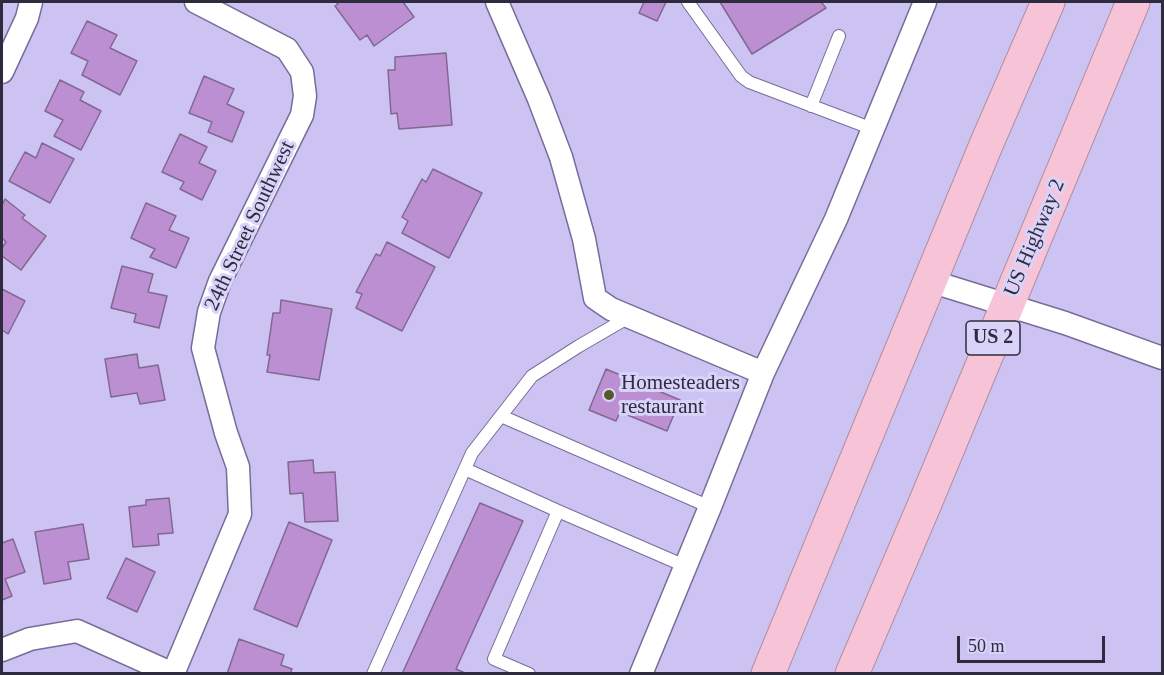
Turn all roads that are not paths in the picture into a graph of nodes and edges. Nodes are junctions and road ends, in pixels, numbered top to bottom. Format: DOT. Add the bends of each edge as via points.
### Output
graph roads {
  1 [pos="31,2"];
  2 [pos="196,2"];
  3 [pos="497,2"];
  4 [pos="688,2"];
  5 [pos="925,2"];
  6 [pos="1048,2"];
  7 [pos="1133,2"];
  8 [pos="839,36"];
  9 [pos="2,72"];
  10 [pos="811,106"];
  11 [pos="873,129"];
  12 [pos="930,281"];
  13 [pos="1007,305"];
  14 [pos="629,317"];
  15 [pos="1162,358"];
  16 [pos="764,373"];
  17 [pos="501,416"];
  18 [pos="465,469"];
  19 [pos="710,507"];
  20 [pos="558,511"];
  21 [pos="685,566"];
  22 [pos="2,650"];
  23 [pos="173,674"];
  24 [pos="373,674"];
  25 [pos="529,674"];
  26 [pos="641,674"];
  27 [pos="768,674"];
  28 [pos="852,674"];
  1 -- 9 [label="street"];
  2 -- 23 [label="street, 24th Street Southwest" via="286,49 302,72 305,96 302,115 220,281 209,312 203,348 238,467 240,514"];
  3 -- 14 [label="street" via="561,157 584,239 595,298"];
  4 -- 10 [label="lane" via="741,76"];
  5 -- 11 [label="street"];
  6 -- 12 [label="highway"];
  7 -- 13 [label="highway, US Highway 2 / US 2"];
  8 -- 10 [label="lane"];
  10 -- 11 [label="lane"];
  11 -- 16 [label="street"];
  12 -- 13 [label="street"];
  12 -- 27 [label="highway"];
  13 -- 15 [label="street"];
  13 -- 28 [label="highway, US Highway 2 / US 2"];
  14 -- 16 [label="street"];
  14 -- 17 [label="lane" via="532,376"];
  16 -- 19 [label="street"];
  17 -- 18 [label="lane" via="472,453"];
  17 -- 19 [label="lane"];
  18 -- 20 [label="lane"];
  18 -- 24 [label="lane"];
  19 -- 21 [label="street"];
  20 -- 21 [label="lane"];
  20 -- 25 [label="lane" via="494,659"];
  21 -- 26 [label="street"];
  22 -- 23 [label="street" via="30,639 77,631"];
}
